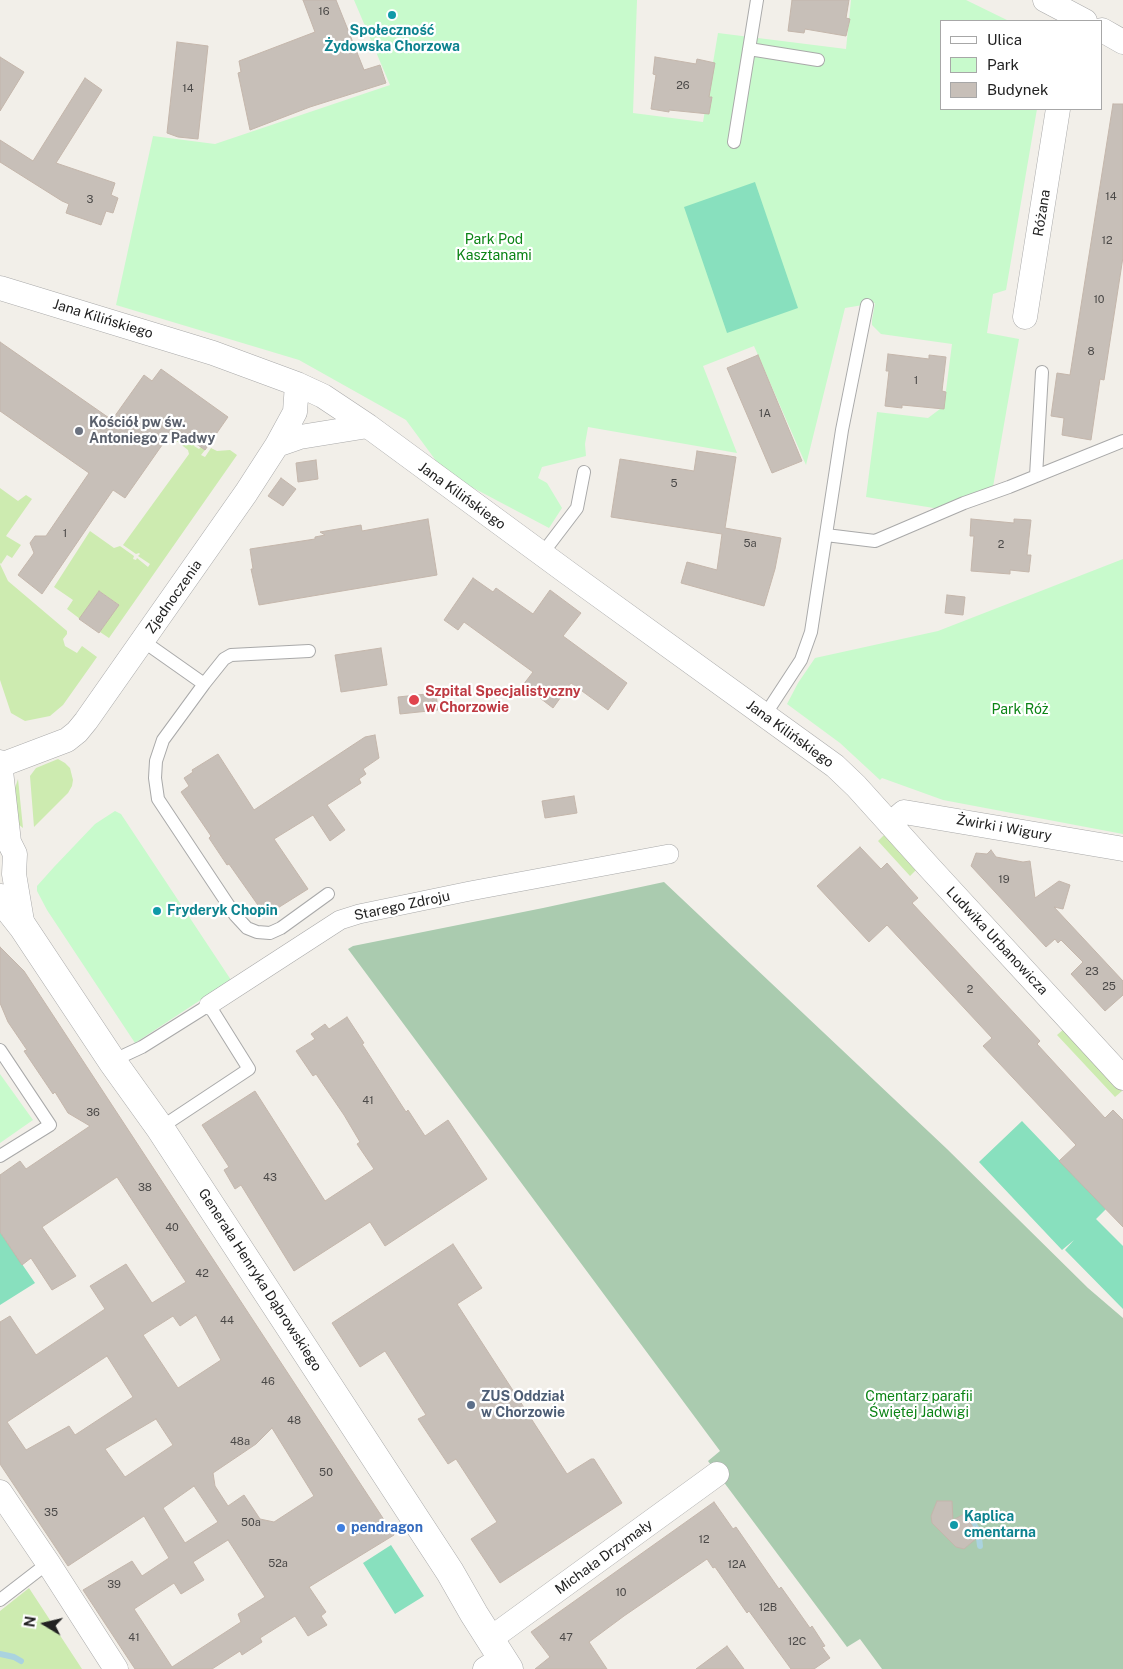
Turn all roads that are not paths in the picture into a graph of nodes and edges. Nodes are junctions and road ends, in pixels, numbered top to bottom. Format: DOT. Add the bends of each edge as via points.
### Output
graph roads {
  1 [pos="757,0"];
  2 [pos="1045,0"];
  3 [pos="1081,16"];
  4 [pos="1103,31"];
  5 [pos="1123,42"];
  6 [pos="749,49"];
  7 [pos="818,60"];
  8 [pos="1058,110"];
  9 [pos="734,142"];
  10 [pos="0,288"];
  11 [pos="867,305"];
  12 [pos="1025,318"];
  13 [pos="1042,372"];
  14 [pos="297,384"];
  15 [pos="368,426"];
  16 [pos="1123,441"];
  17 [pos="277,445"];
  18 [pos="584,472"];
  19 [pos="1036,476"];
  20 [pos="826,535"];
  21 [pos="542,554"];
  22 [pos="143,641"];
  23 [pos="309,651"];
  24 [pos="204,684"];
  25 [pos="765,715"];
  26 [pos="1,764"];
  27 [pos="871,803"];
  28 [pos="890,824"];
  29 [pos="4,847"];
  30 [pos="1123,849"];
  31 [pos="669,854"];
  32 [pos="328,894"];
  33 [pos="0,898"];
  34 [pos="23,926"];
  35 [pos="210,1005"];
  36 [pos="0,1050"];
  37 [pos="112,1061"];
  38 [pos="1123,1078"];
  39 [pos="160,1128"];
  40 [pos="0,1156"];
  41 [pos="718,1474"];
  42 [pos="0,1492"];
  43 [pos="48,1563"];
  44 [pos="0,1600"];
  45 [pos="497,1659"];
  46 [pos="116,1669"];
  1 -- 6 [label="lane"];
  2 -- 3 [label="street"];
  4 -- 5 [label="street"];
  6 -- 7 [label="lane"];
  6 -- 9 [label="lane"];
  8 -- 12 [label="street, Różana"];
  10 -- 14 [label="street, Jana Kilińskiego" via="213,353"];
  11 -- 20 [label="lane" via="842,430"];
  13 -- 19 [label="lane"];
  14 -- 15 [label="street, Jana Kilińskiego" via="323,396"];
  14 -- 17 [label="street, Zjednoczenia" via="296,408"];
  15 -- 17 [label="street" via="300,437"];
  15 -- 21 [label="street, Jana Kilińskiego"];
  16 -- 19 [label="lane"];
  17 -- 22 [label="street, Zjednoczenia"];
  18 -- 21 [label="lane" via="577,508"];
  19 -- 20 [label="lane" via="874,541"];
  20 -- 25 [label="lane" via="811,632 801,660"];
  21 -- 25 [label="street, Jana Kilińskiego"];
  22 -- 24 [label="lane"];
  22 -- 26 [label="street, Zjednoczenia" via="77,732 60,743"];
  23 -- 24 [label="lane" via="231,655"];
  24 -- 32 [label="lane" via="162,740 156,762 158,799 247,928 258,932 281,928"];
  25 -- 27 [label="street, Jana Kilińskiego" via="835,766"];
  26 -- 29 [label="street"];
  27 -- 28 [label="street, Ludwika Urbanowicza"];
  28 -- 30 [label="street, Żwirki i Wigury" via="904,812"];
  28 -- 38 [label="street, Ludwika Urbanowicza"];
  29 -- 34 [label="street" via="15,854 14,874"];
  31 -- 35 [label="street, Starego Zdroju" via="470,891 340,920"];
  33 -- 34 [label="street, Generała Henryka Dąbrowskiego"];
  34 -- 37 [label="street, Generała Henryka Dąbrowskiego"];
  35 -- 37 [label="lane, Starego Zdroju" via="142,1048"];
  35 -- 39 [label="lane" via="249,1069"];
  36 -- 40 [label="lane" via="50,1125"];
  37 -- 39 [label="street, Generała Henryka Dąbrowskiego"];
  39 -- 45 [label="street, Generała Henryka Dąbrowskiego" via="445,1564"];
  41 -- 45 [label="street, Michała Drzymały"];
  42 -- 43 [label="street"];
  43 -- 44 [label="lane"];
  43 -- 46 [label="street"];
}
